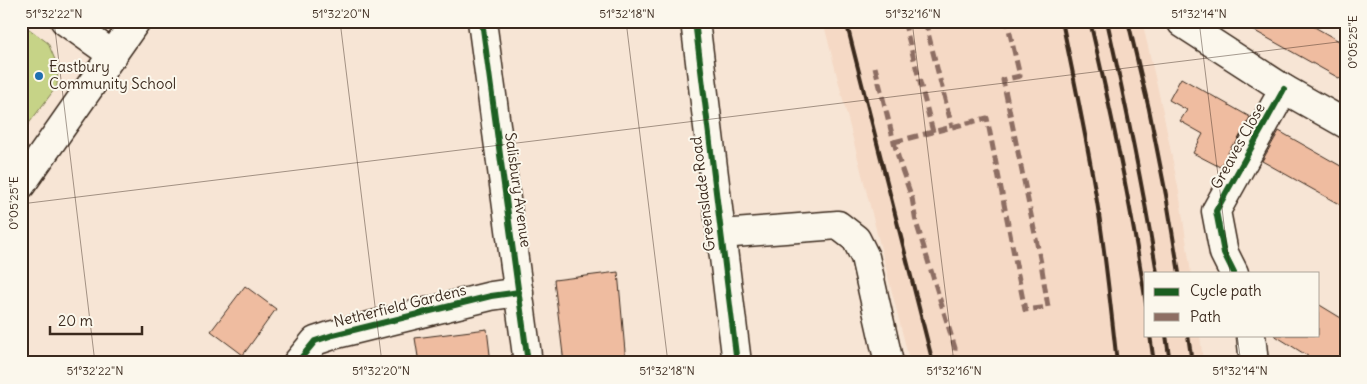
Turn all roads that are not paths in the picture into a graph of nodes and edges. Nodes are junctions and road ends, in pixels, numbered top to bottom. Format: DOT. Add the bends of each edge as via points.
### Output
graph roads {
  1 [pos="65,21"];
  2 [pos="136,21"];
  3 [pos="482,21"];
  4 [pos="695,21"];
  5 [pos="1182,22"];
  6 [pos="112,55"];
  7 [pos="1284,89"];
  8 [pos="1346,124"];
  9 [pos="21,185"];
  10 [pos="721,234"];
  11 [pos="1234,272"];
  12 [pos="519,292"];
  13 [pos="1251,336"];
  14 [pos="297,363"];
  15 [pos="528,363"];
  16 [pos="737,363"];
  17 [pos="889,363"];
  18 [pos="1254,363"];
  1 -- 6 [label="street"];
  2 -- 6 [label="street"];
  3 -- 12 [label="street, Salisbury Avenue"];
  4 -- 10 [label="street, Greenslade Road"];
  5 -- 7 [label="street"];
  6 -- 9 [label="street"];
  7 -- 8 [label="street"];
  7 -- 11 [label="street, Greaves Close" via="1216,210 1224,253"];
  10 -- 16 [label="street, Greenslade Road"];
  10 -- 17 [label="street" via="838,225 856,239 865,257"];
  12 -- 14 [label="street, Netherfield Gardens" via="334,335 315,342"];
  12 -- 15 [label="street, Salisbury Avenue"];
  13 -- 18 [label="street"];
}
